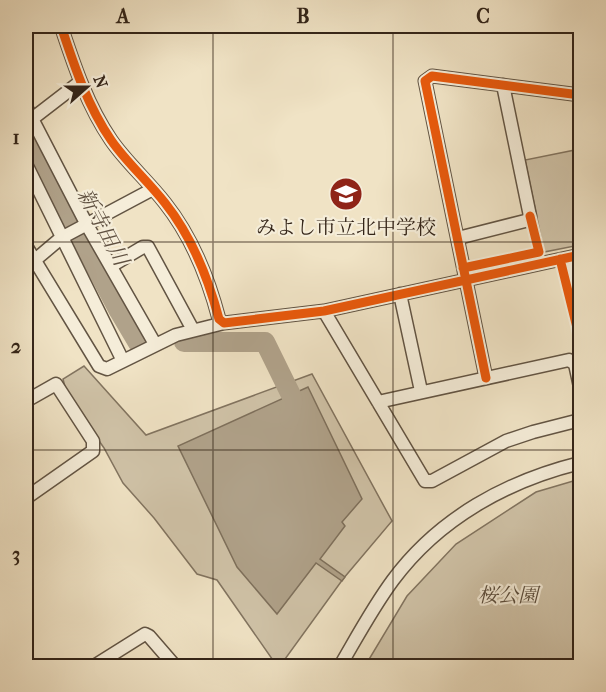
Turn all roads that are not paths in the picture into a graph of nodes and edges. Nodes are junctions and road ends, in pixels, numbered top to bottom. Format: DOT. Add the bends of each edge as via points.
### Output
graph roads {
  1 [pos="61,26"];
  2 [pos="81,82"];
  3 [pos="503,85"];
  4 [pos="580,95"];
  5 [pos="26,107"];
  6 [pos="32,119"];
  7 [pos="26,164"];
  8 [pos="153,189"];
  9 [pos="87,225"];
  10 [pos="61,238"];
  11 [pos="458,238"];
  12 [pos="26,246"];
  13 [pos="576,256"];
  14 [pos="35,260"];
  15 [pos="111,266"];
  16 [pos="465,280"];
  17 [pos="400,294"];
  18 [pos="580,294"];
  19 [pos="324,311"];
  20 [pos="224,324"];
  21 [pos="193,330"];
  22 [pos="155,344"];
  23 [pos="123,361"];
  24 [pos="486,378"];
  25 [pos="580,387"];
  26 [pos="421,391"];
  27 [pos="26,401"];
  28 [pos="378,402"];
  29 [pos="580,420"];
  30 [pos="580,463"];
  31 [pos="26,498"];
  32 [pos="94,666"];
  33 [pos="175,666"];
  34 [pos="340,666"];
  1 -- 2 [label="street"];
  2 -- 6 [label="street"];
  2 -- 8 [label="street" via="111,140"];
  3 -- 4 [label="street"];
  3 -- 11 [label="street" via="529,220"];
  3 -- 11 [label="street" via="432,76 425,81"];
  5 -- 6 [label="street"];
  6 -- 9 [label="street"];
  7 -- 10 [label="street"];
  8 -- 9 [label="street"];
  8 -- 20 [label="street" via="190,242"];
  9 -- 10 [label="street"];
  9 -- 15 [label="street"];
  10 -- 14 [label="street"];
  10 -- 23 [label="street"];
  11 -- 16 [label="street"];
  12 -- 14 [label="street"];
  13 -- 16 [label="street"];
  13 -- 18 [label="street"];
  14 -- 23 [label="street" via="99,366 107,369"];
  15 -- 21 [label="street" via="143,247 148,248"];
  15 -- 22 [label="street"];
  16 -- 17 [label="street"];
  16 -- 24 [label="street"];
  17 -- 19 [label="street"];
  17 -- 26 [label="street"];
  19 -- 20 [label="street"];
  19 -- 28 [label="street"];
  20 -- 21 [label="street"];
  21 -- 22 [label="street"];
  22 -- 23 [label="street"];
  24 -- 25 [label="street" via="569,360 575,364"];
  24 -- 26 [label="street"];
  26 -- 28 [label="street"];
  27 -- 31 [label="street" via="56,384 93,441 93,451"];
  28 -- 29 [label="street" via="427,482 506,441"];
  30 -- 34 [label="street" via="510,486 446,527 393,580"];
  32 -- 33 [label="street" via="145,634"];
}
